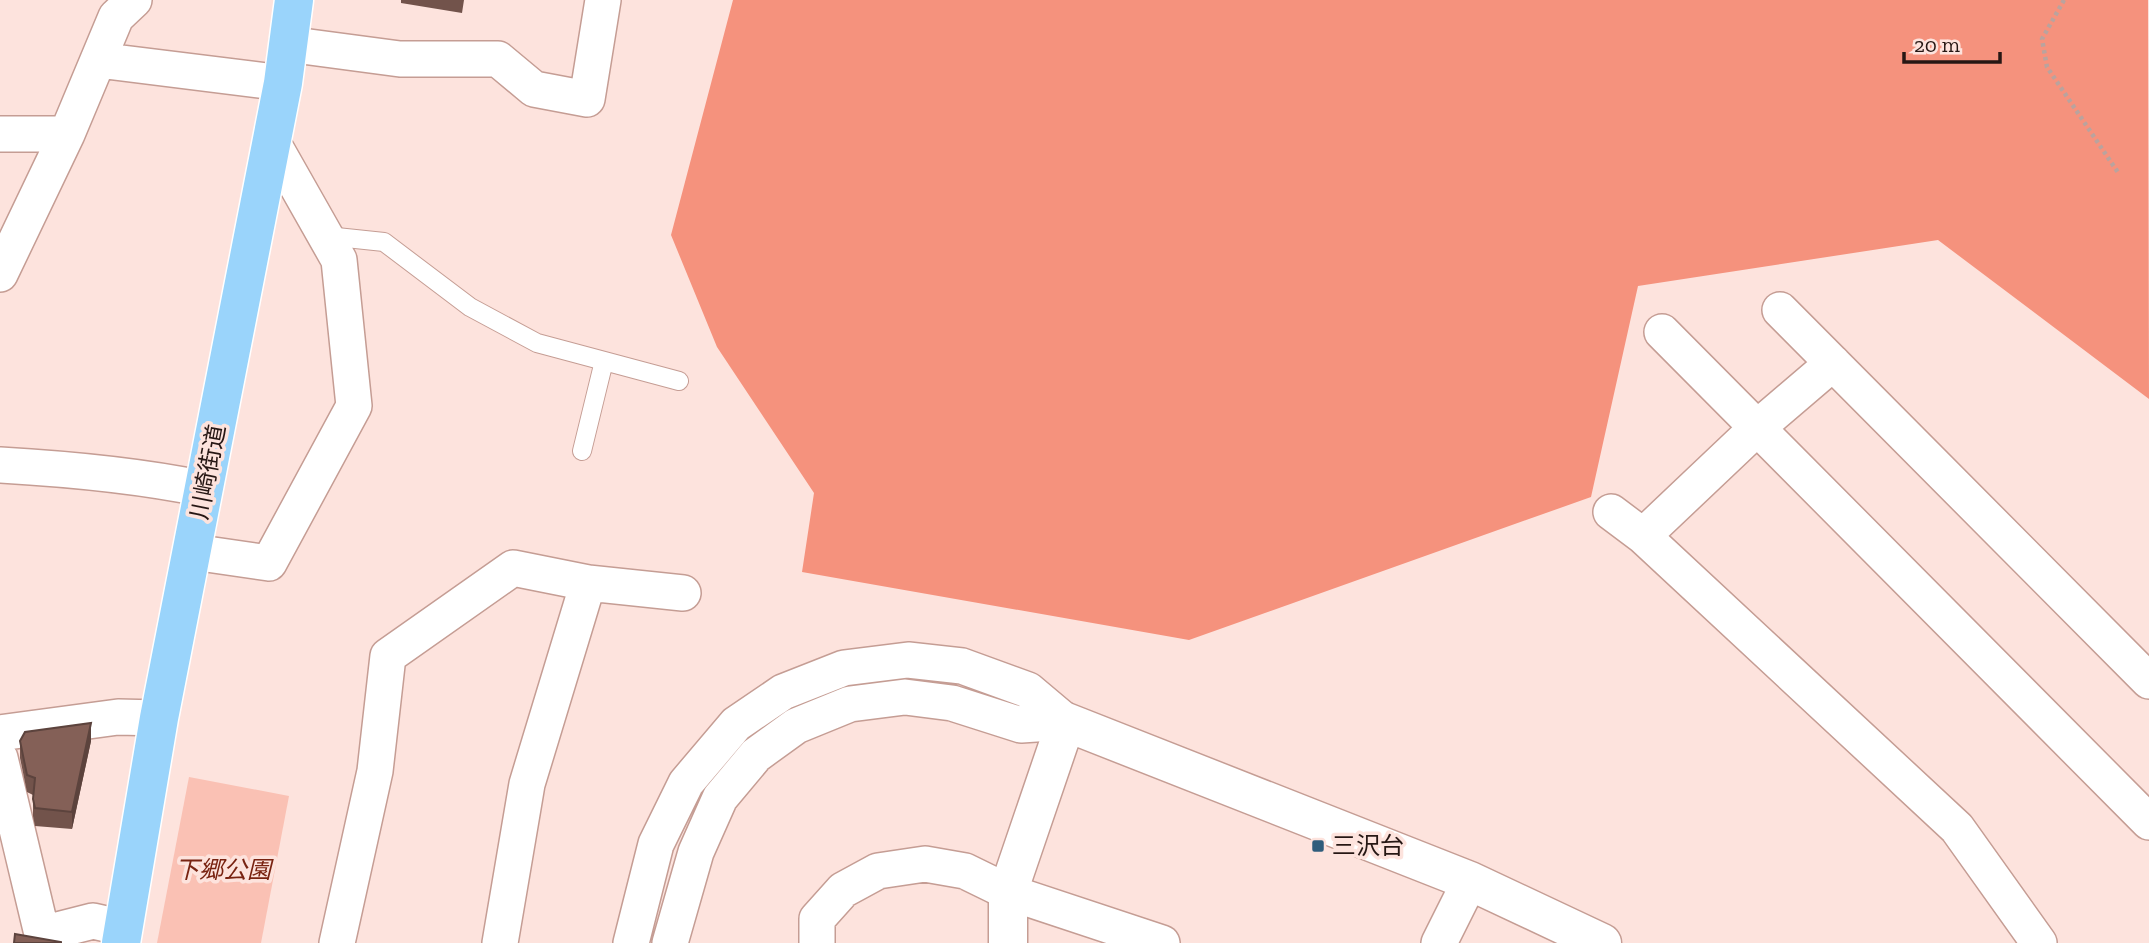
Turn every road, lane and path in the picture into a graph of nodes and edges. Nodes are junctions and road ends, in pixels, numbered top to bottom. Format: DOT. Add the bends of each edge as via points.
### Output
graph roads {
  1 [pos="134,0"];
  2 [pos="294,0"];
  3 [pos="603,0"];
  4 [pos="2064,0"];
  5 [pos="287,44"];
  6 [pos="98,60"];
  7 [pos="283,83"];
  8 [pos="0,134"];
  9 [pos="67,134"];
  10 [pos="271,140"];
  11 [pos="2119,174"];
  12 [pos="327,236"];
  13 [pos="0,274"];
  14 [pos="1780,310"];
  15 [pos="1662,332"];
  16 [pos="604,361"];
  17 [pos="1833,363"];
  18 [pos="679,381"];
  19 [pos="1758,427"];
  20 [pos="582,451"];
  21 [pos="0,465"];
  22 [pos="204,489"];
  23 [pos="1611,512"];
  24 [pos="1643,536"];
  25 [pos="193,552"];
  26 [pos="588,583"];
  27 [pos="683,593"];
  28 [pos="2149,681"];
  29 [pos="159,718"];
  30 [pos="1066,722"];
  31 [pos="0,733"];
  32 [pos="0,758"];
  33 [pos="2149,822"];
  34 [pos="1471,881"];
  35 [pos="1008,892"];
  36 [pos="123,936"];
  37 [pos="337,943"];
  38 [pos="500,943"];
  39 [pos="631,943"];
  40 [pos="670,943"];
  41 [pos="817,943"];
  42 [pos="1008,943"];
  43 [pos="1162,943"];
  44 [pos="1438,943"];
  45 [pos="1602,943"];
  46 [pos="2039,943"];
  1 -- 6 [label="street" via="116,17"];
  2 -- 5 [label="main road, 川崎街道"];
  3 -- 5 [label="street" via="587,99 534,89 498,60 400,59"];
  4 -- 11 [label="path" via="2042,39 2047,67"];
  5 -- 7 [label="main road, 川崎街道"];
  6 -- 7 [label="street"];
  6 -- 9 [label="street"];
  7 -- 10 [label="main road, 川崎街道"];
  8 -- 9 [label="street"];
  9 -- 13 [label="street"];
  10 -- 12 [label="street"];
  10 -- 22 [label="main road, 川崎街道"];
  12 -- 16 [label="lane" via="384,242 470,307 537,343"];
  12 -- 25 [label="street" via="339,260 354,406 269,563"];
  14 -- 17 [label="street"];
  15 -- 19 [label="street"];
  16 -- 18 [label="lane"];
  16 -- 20 [label="lane"];
  17 -- 19 [label="street"];
  17 -- 28 [label="street"];
  19 -- 24 [label="street"];
  19 -- 33 [label="street"];
  21 -- 22 [label="street" via="79,470"];
  22 -- 25 [label="main road, 川崎街道"];
  23 -- 24 [label="street"];
  24 -- 46 [label="street" via="1957,828"];
  25 -- 29 [label="main road, 川崎街道"];
  26 -- 27 [label="street"];
  26 -- 37 [label="street" via="513,568 388,656 375,771"];
  26 -- 38 [label="street" via="527,785"];
  29 -- 31 [label="street" via="118,717"];
  29 -- 36 [label="main road, 川崎街道"];
  30 -- 34 [label="street"];
  30 -- 35 [label="street"];
  30 -- 39 [label="street" via="1028,690 962,666 908,660 844,668 783,692 736,724 686,782 656,844"];
  30 -- 40 [label="street" via="1021,725 952,703 905,697 850,704 796,726 756,755 720,798 696,852"];
  32 -- 36 [label="street" via="42,934 93,921"];
  34 -- 44 [label="street"];
  34 -- 45 [label="street"];
  35 -- 41 [label="street" via="965,872 925,864 878,872 843,890 817,919"];
  35 -- 42 [label="street"];
  35 -- 43 [label="street"];
}
